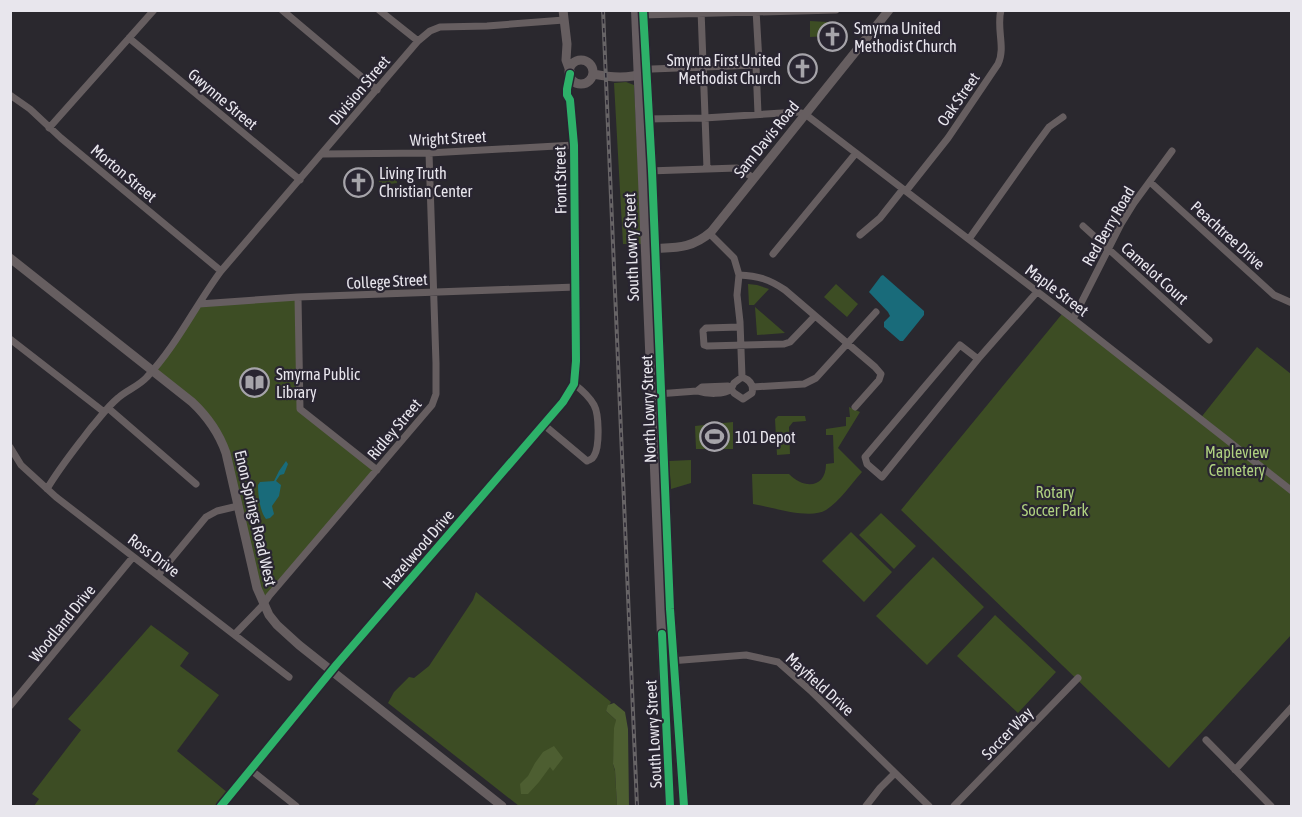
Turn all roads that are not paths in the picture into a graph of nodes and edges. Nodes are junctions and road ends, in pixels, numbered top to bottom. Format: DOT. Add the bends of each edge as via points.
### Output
graph roads {
  1 [pos="154,10"];
  2 [pos="282,10"];
  3 [pos="380,10"];
  4 [pos="837,10"];
  5 [pos="889,10"];
  6 [pos="1001,10"];
  7 [pos="815,11"];
  8 [pos="701,12"];
  9 [pos="756,12"];
  10 [pos="640,13"];
  11 [pos="564,15"];
  12 [pos="129,38"];
  13 [pos="418,41"];
  14 [pos="567,44"];
  15 [pos="580,61"];
  16 [pos="756,65"];
  17 [pos="703,66"];
  18 [pos="570,73"];
  19 [pos="642,73"];
  20 [pos="593,75"];
  21 [pos="585,83"];
  22 [pos="377,90"];
  23 [pos="10,95"];
  24 [pos="570,100"];
  25 [pos="758,114"];
  26 [pos="805,114"];
  27 [pos="1063,117"];
  28 [pos="704,118"];
  29 [pos="645,119"];
  30 [pos="48,128"];
  31 [pos="574,145"];
  32 [pos="1173,151"];
  33 [pos="429,153"];
  34 [pos="856,153"];
  35 [pos="323,154"];
  36 [pos="707,169"];
  37 [pos="647,171"];
  38 [pos="754,178"];
  39 [pos="300,180"];
  40 [pos="1150,182"];
  41 [pos="905,190"];
  42 [pos="1083,226"];
  43 [pos="709,233"];
  44 [pos="860,235"];
  45 [pos="969,240"];
  46 [pos="650,249"];
  47 [pos="1108,249"];
  48 [pos="773,254"];
  49 [pos="10,258"];
  50 [pos="221,271"];
  51 [pos="739,274"];
  52 [pos="576,287"];
  53 [pos="434,292"];
  54 [pos="1036,292"];
  55 [pos="298,297"];
  56 [pos="1292,303"];
  57 [pos="199,304"];
  58 [pos="876,312"];
  59 [pos="815,316"];
  60 [pos="1073,319"];
  61 [pos="740,327"];
  62 [pos="10,339"];
  63 [pos="1209,340"];
  64 [pos="741,345"];
  65 [pos="848,345"];
  66 [pos="978,359"];
  67 [pos="152,371"];
  68 [pos="742,377"];
  69 [pos="574,384"];
  70 [pos="753,387"];
  71 [pos="731,389"];
  72 [pos="656,394"];
  73 [pos="855,407"];
  74 [pos="106,410"];
  75 [pos="544,424"];
  76 [pos="10,447"];
  77 [pos="377,470"];
  78 [pos="196,484"];
  79 [pos="47,489"];
  80 [pos="1292,491"];
  81 [pos="238,506"];
  82 [pos="133,556"];
  83 [pos="158,575"];
  84 [pos="263,605"];
  85 [pos="235,634"];
  86 [pos="668,661"];
  87 [pos="331,671"];
  88 [pos="289,677"];
  89 [pos="1078,678"];
  90 [pos="10,706"];
  91 [pos="1292,707"];
  92 [pos="1206,740"];
  93 [pos="250,770"];
  94 [pos="1235,770"];
  95 [pos="895,773"];
  96 [pos="221,807"];
  97 [pos="296,807"];
  98 [pos="502,807"];
  99 [pos="670,807"];
  100 [pos="684,807"];
  101 [pos="866,807"];
  102 [pos="929,807"];
  103 [pos="954,807"];
  104 [pos="1271,807"];
  1 -- 12 [label="street"];
  2 -- 22 [label="street"];
  3 -- 13 [label="street"];
  4 -- 7 [label="street"];
  5 -- 26 [label="street, Sam Davis Road"];
  6 -- 41 [label="street, Oak Street" via="998,64 948,138"];
  7 -- 9 [label="street"];
  8 -- 9 [label="street"];
  8 -- 10 [label="street"];
  8 -- 17 [label="street"];
  9 -- 16 [label="street"];
  10 -- 19 [label="main road, South Lowry Street"];
  11 -- 13 [label="street, Division Street" via="487,26 440,27"];
  11 -- 14 [label="street, Front Street"];
  12 -- 30 [label="street"];
  12 -- 39 [label="street, Gwynne Street"];
  13 -- 22 [label="street, Division Street"];
  14 -- 15 [label="street"];
  14 -- 18 [label="street, Front Street"];
  15 -- 18 [label="street" via="574,63"];
  15 -- 20 [label="street" via="591,65"];
  16 -- 17 [label="street"];
  16 -- 25 [label="street"];
  17 -- 19 [label="street"];
  17 -- 28 [label="street"];
  18 -- 21 [label="street" via="575,82"];
  18 -- 24 [label="street, Front Street"];
  19 -- 20 [label="street"];
  19 -- 29 [label="main road, South Lowry Street"];
  20 -- 21 [label="street"];
  21 -- 24 [label="street"];
  22 -- 35 [label="street, Division Street"];
  23 -- 30 [label="street, Morton Street"];
  24 -- 31 [label="street, Front Street"];
  25 -- 26 [label="street"];
  25 -- 28 [label="street"];
  26 -- 34 [label="street, Maple Street"];
  26 -- 38 [label="street, Sam Davis Road"];
  27 -- 45 [label="street" via="1049,127"];
  28 -- 29 [label="street"];
  28 -- 36 [label="street"];
  29 -- 37 [label="main road, South Lowry Street"];
  30 -- 50 [label="street, Morton Street"];
  31 -- 33 [label="street, Wright Street"];
  31 -- 52 [label="street, Front Street"];
  32 -- 40 [label="street, Red Berry Road"];
  33 -- 35 [label="street, Wright Street"];
  33 -- 53 [label="street, Ridley Street"];
  34 -- 41 [label="street, Maple Street"];
  34 -- 48 [label="street"];
  35 -- 39 [label="street, Division Street"];
  36 -- 37 [label="street"];
  36 -- 38 [label="street" via="736,168"];
  37 -- 46 [label="main road, South Lowry Street"];
  38 -- 43 [label="street, Sam Davis Road"];
  39 -- 50 [label="street, Division Street"];
  40 -- 47 [label="street, Red Berry Road"];
  40 -- 56 [label="street, Peachtree Drive" via="1274,295"];
  41 -- 44 [label="street, Oak Street"];
  41 -- 45 [label="street, Maple Street"];
  42 -- 47 [label="street, Camelot Court"];
  43 -- 46 [label="street, Sam Davis Road" via="686,247"];
  43 -- 51 [label="street" via="734,258"];
  45 -- 54 [label="street, Maple Street"];
  46 -- 72 [label="main road, South Lowry Street"];
  47 -- 60 [label="street, Red Berry Road"];
  47 -- 63 [label="street, Camelot Court"];
  49 -- 67 [label="street, Enon Springs Road West"];
  50 -- 57 [label="street"];
  51 -- 59 [label="street" via="771,281"];
  51 -- 61 [label="street"];
  52 -- 53 [label="street, College Street"];
  52 -- 69 [label="street"];
  53 -- 55 [label="street, College Street"];
  53 -- 77 [label="street, Ridley Street" via="436,394 432,405"];
  54 -- 60 [label="street, Maple Street"];
  54 -- 66 [label="street"];
  55 -- 57 [label="street, College Street"];
  55 -- 77 [label="street" via="301,411"];
  57 -- 67 [label="street"];
  58 -- 65 [label="street"];
  59 -- 64 [label="street" via="790,342"];
  59 -- 65 [label="street"];
  60 -- 80 [label="street, Maple Street"];
  61 -- 64 [label="street"];
  61 -- 64 [label="street" via="703,331 704,345"];
  62 -- 74 [label="street"];
  64 -- 68 [label="street"];
  65 -- 70 [label="street" via="816,378 804,384"];
  65 -- 73 [label="street" via="881,374"];
  66 -- 66 [label="street" via="882,477 867,464 865,457 960,345"];
  67 -- 74 [label="street"];
  67 -- 81 [label="street, Enon Springs Road West" via="199,408 216,429 226,453"];
  68 -- 70 [label="street"];
  68 -- 71 [label="street"];
  69 -- 75 [label="street, Hazelwood Drive"];
  69 -- 75 [label="street" via="595,407 595,454 587,461"];
  70 -- 71 [label="street" via="744,399"];
  71 -- 72 [label="street"];
  72 -- 86 [label="main road, South Lowry Street"];
  74 -- 78 [label="street"];
  74 -- 79 [label="street"];
  75 -- 87 [label="street, Hazelwood Drive"];
  76 -- 79 [label="street, Ross Drive" via="21,465"];
  77 -- 84 [label="street, Ridley Street"];
  79 -- 82 [label="street, Ross Drive"];
  81 -- 83 [label="street" via="206,517"];
  81 -- 84 [label="street, Enon Springs Road West"];
  82 -- 83 [label="street, Ross Drive"];
  82 -- 90 [label="street, Woodland Drive"];
  83 -- 85 [label="street, Ross Drive"];
  84 -- 85 [label="street, Ridley Street"];
  84 -- 87 [label="street, Enon Springs Road West" via="277,625"];
  85 -- 88 [label="street, Ross Drive"];
  86 -- 95 [label="street, Mayfield Drive" via="746,655 778,662"];
  86 -- 99 [label="main road, South Lowry Street"];
  86 -- 100 [label="main road"];
  87 -- 93 [label="street, Hazelwood Drive"];
  87 -- 98 [label="street, Enon Springs Road West"];
  89 -- 103 [label="street, Soccer Way"];
  91 -- 94 [label="street"];
  92 -- 94 [label="street"];
  93 -- 96 [label="street, Hazelwood Drive"];
  93 -- 97 [label="street"];
  94 -- 104 [label="street"];
  95 -- 101 [label="street"];
  95 -- 102 [label="street, Mayfield Drive"];
}
